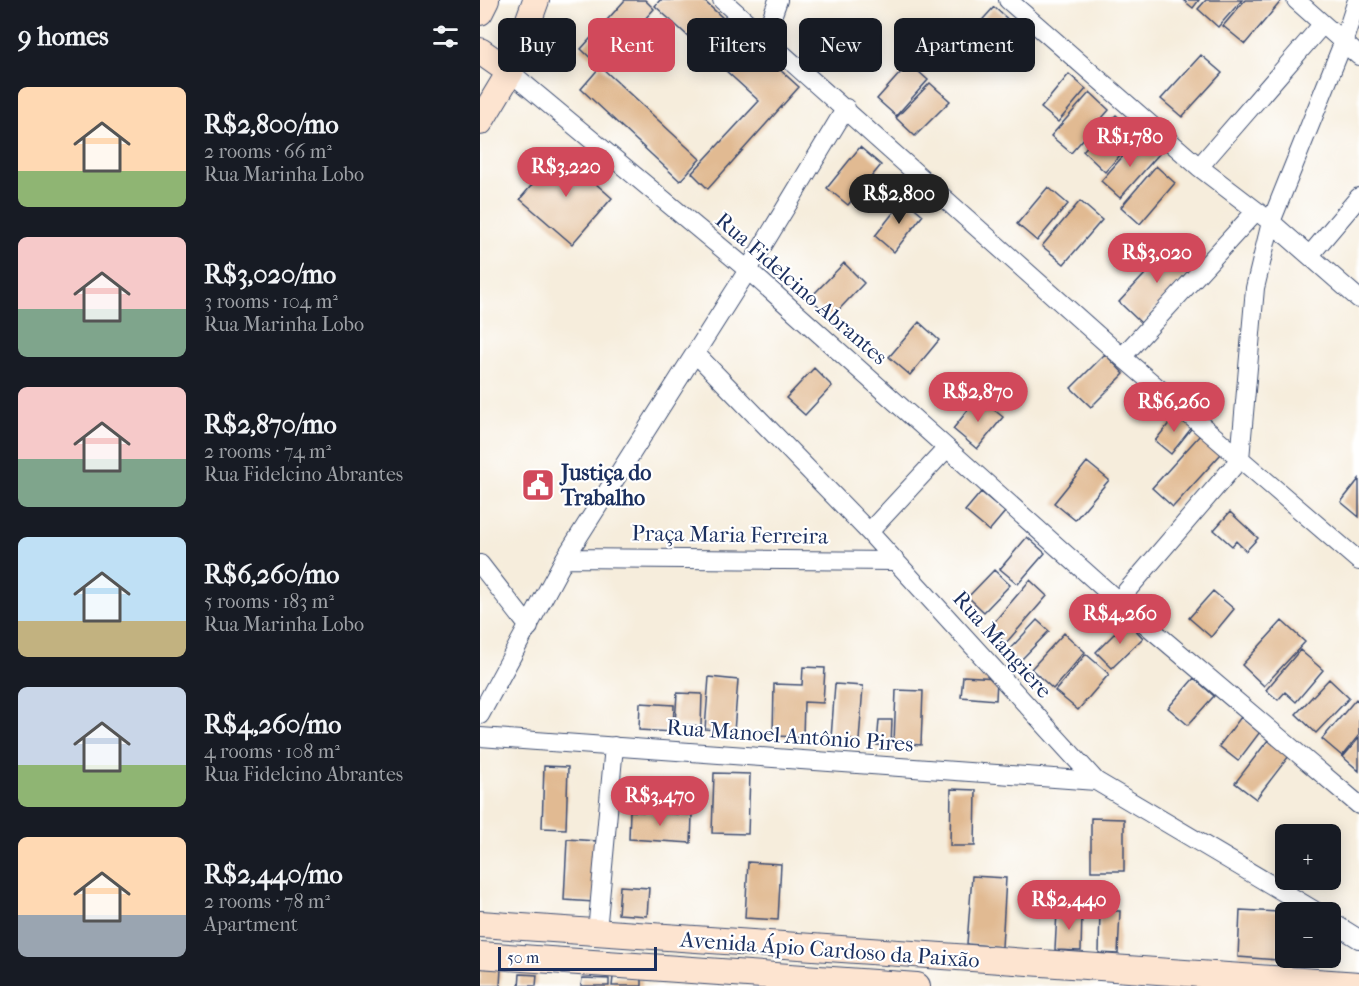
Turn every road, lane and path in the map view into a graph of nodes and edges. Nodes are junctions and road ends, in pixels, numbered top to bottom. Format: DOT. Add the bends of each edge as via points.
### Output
graph roads {
  1 [pos="486,0"];
  2 [pos="536,0"];
  3 [pos="722,0"];
  4 [pos="778,0"];
  5 [pos="1008,0"];
  6 [pos="1296,0"];
  7 [pos="1357,0"];
  8 [pos="480,12"];
  9 [pos="530,18"];
  10 [pos="744,18"];
  11 [pos="772,18"];
  12 [pos="1322,25"];
  13 [pos="1343,43"];
  14 [pos="480,51"];
  15 [pos="787,56"];
  16 [pos="1359,56"];
  17 [pos="498,64"];
  18 [pos="510,72"];
  19 [pos="846,108"];
  20 [pos="480,122"];
  21 [pos="1199,167"];
  22 [pos="1359,197"];
  23 [pos="1255,212"];
  24 [pos="1270,222"];
  25 [pos="1310,255"];
  26 [pos="748,270"];
  27 [pos="1359,299"];
  28 [pos="696,354"];
  29 [pos="1122,357"];
  30 [pos="947,448"];
  31 [pos="1240,459"];
  32 [pos="869,532"];
  33 [pos="565,558"];
  34 [pos="895,561"];
  35 [pos="1359,561"];
  36 [pos="480,564"];
  37 [pos="1118,601"];
  38 [pos="529,627"];
  39 [pos="480,715"];
  40 [pos="480,736"];
  41 [pos="614,746"];
  42 [pos="1096,781"];
  43 [pos="1359,805"];
  44 [pos="1300,902"];
  45 [pos="480,924"];
  46 [pos="1341,928"];
  47 [pos="597,932"];
  48 [pos="679,938"];
  49 [pos="1359,939"];
  50 [pos="784,945"];
  51 [pos="480,955"];
  52 [pos="677,970"];
  53 [pos="1060,975"];
  54 [pos="782,981"];
  55 [pos="1359,985"];
  56 [pos="917,986"];
  1 -- 8 [label="main road"];
  2 -- 9 [label="main road"];
  3 -- 10 [label="street"];
  4 -- 11 [label="street"];
  5 -- 21 [label="street"];
  6 -- 12 [label="street"];
  7 -- 13 [label="street"];
  12 -- 13 [label="street"];
  12 -- 21 [label="street"];
  13 -- 16 [label="street"];
  13 -- 24 [label="street"];
  14 -- 17 [label="main road"];
  15 -- 19 [label="street"];
  18 -- 20 [label="main road"];
  18 -- 26 [label="street, Rua Fidelcino Abrantes"];
  19 -- 26 [label="street"];
  19 -- 29 [label="street"];
  21 -- 23 [label="street"];
  22 -- 25 [label="street"];
  23 -- 24 [label="street"];
  23 -- 29 [label="street"];
  24 -- 25 [label="street"];
  24 -- 31 [label="street" via="1255,288"];
  25 -- 27 [label="street"];
  26 -- 28 [label="street"];
  26 -- 30 [label="street, Rua Fidelcino Abrantes"];
  28 -- 32 [label="street, Rua Mangiere"];
  28 -- 33 [label="street"];
  29 -- 31 [label="street"];
  30 -- 32 [label="street"];
  30 -- 37 [label="street, Rua Fidelcino Abrantes"];
  31 -- 35 [label="street"];
  31 -- 37 [label="street"];
  32 -- 34 [label="street, Rua Mangiere"];
  33 -- 34 [label="street, Praça Maria Ferreira"];
  33 -- 38 [label="street"];
  34 -- 42 [label="street, Rua Mangiere"];
  36 -- 38 [label="street"];
  37 -- 43 [label="street, Rua Fidelcino Abrantes"];
  38 -- 39 [label="street"];
  40 -- 41 [label="street, Rua Manoel Antônio Pires"];
  41 -- 42 [label="street, Rua Manoel Antônio Pires"];
  41 -- 47 [label="street"];
  42 -- 44 [label="street, Rua Mangiere"];
  45 -- 47 [label="main road, Avenida Ápio Cardoso da Paixão"];
  46 -- 49 [label="street"];
  47 -- 48 [label="main road, Avenida Ápio Cardoso da Paixão"];
  48 -- 50 [label="main road, Avenida Ápio Cardoso da Paixão"];
  48 -- 52 [label="main road"];
  50 -- 53 [label="main road, Avenida Ápio Cardoso da Paixão"];
  50 -- 54 [label="street"];
  51 -- 52 [label="main road, Avenida Ápio Cardoso da Paixão"];
  52 -- 54 [label="main road, Avenida Ápio Cardoso da Paixão"];
  53 -- 55 [label="main road, Avenida Ápio Cardoso da Paixão"];
  54 -- 56 [label="main road, Avenida Ápio Cardoso da Paixão"];
}
